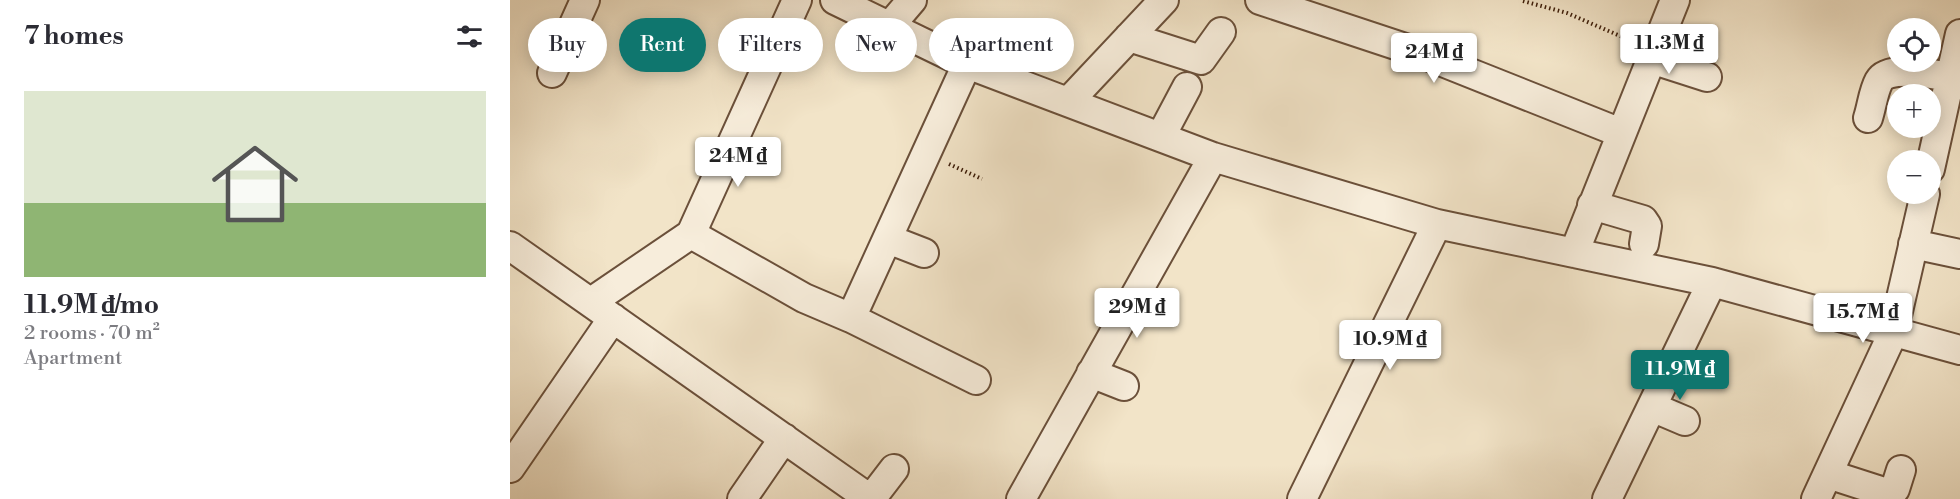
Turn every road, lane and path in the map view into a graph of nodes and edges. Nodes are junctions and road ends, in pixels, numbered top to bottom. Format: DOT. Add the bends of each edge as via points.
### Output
graph roads {
  1 [pos="585,0"];
  2 [pos="796,0"];
  3 [pos="835,0"];
  4 [pos="912,0"];
  5 [pos="1164,0"];
  6 [pos="1260,0"];
  7 [pos="1676,0"];
  8 [pos="1523,1"];
  9 [pos="871,18"];
  10 [pos="897,18"];
  11 [pos="1221,32"];
  12 [pos="1960,34"];
  13 [pos="1129,37"];
  14 [pos="1652,55"];
  15 [pos="963,72"];
  16 [pos="989,72"];
  17 [pos="552,73"];
  18 [pos="1707,77"];
  19 [pos="1954,82"];
  20 [pos="1187,87"];
  21 [pos="1069,101"];
  22 [pos="1868,118"];
  23 [pos="1622,133"];
  24 [pos="1161,136"];
  25 [pos="1935,150"];
  26 [pos="926,154"];
  27 [pos="1213,157"];
  28 [pos="982,179"];
  29 [pos="1923,204"];
  30 [pos="1592,205"];
  31 [pos="1437,224"];
  32 [pos="691,234"];
  33 [pos="888,239"];
  34 [pos="1644,244"];
  35 [pos="1913,244"];
  36 [pos="510,246"];
  37 [pos="924,253"];
  38 [pos="1574,253"];
  39 [pos="1960,254"];
  40 [pos="1712,282"];
  41 [pos="602,310"];
  42 [pos="851,318"];
  43 [pos="1893,333"];
  44 [pos="1960,350"];
  45 [pos="1091,373"];
  46 [pos="976,380"];
  47 [pos="1124,386"];
  48 [pos="1652,407"];
  49 [pos="1685,421"];
  50 [pos="784,438"];
  51 [pos="510,468"];
  52 [pos="894,469"];
  53 [pos="1901,470"];
  54 [pos="1822,486"];
  55 [pos="742,499"];
  56 [pos="871,499"];
  57 [pos="1020,499"];
  58 [pos="1302,499"];
  59 [pos="1607,499"];
  1 -- 17 [label="street"];
  2 -- 32 [label="street"];
  3 -- 9 [label="street"];
  4 -- 10 [label="street"];
  5 -- 13 [label="street"];
  6 -- 23 [label="street" via="1420,54"];
  7 -- 14 [label="street"];
  8 -- 14 [label="path" via="1567,13"];
  11 -- 13 [label="street" via="1201,60"];
  12 -- 19 [label="street"];
  13 -- 21 [label="street"];
  14 -- 18 [label="street"];
  14 -- 23 [label="street"];
  15 -- 26 [label="street"];
  16 -- 21 [label="street"];
  19 -- 22 [label="street" via="1899,71 1889,73 1880,79"];
  19 -- 25 [label="street"];
  20 -- 24 [label="street"];
  21 -- 24 [label="street"];
  23 -- 30 [label="street"];
  24 -- 27 [label="street"];
  26 -- 28 [label="path"];
  26 -- 33 [label="street"];
  27 -- 31 [label="street"];
  27 -- 45 [label="street"];
  29 -- 35 [label="street"];
  30 -- 34 [label="street" via="1643,220 1647,226"];
  30 -- 38 [label="street"];
  31 -- 38 [label="street"];
  31 -- 58 [label="street"];
  32 -- 41 [label="street"];
  32 -- 42 [label="street" via="804,298"];
  33 -- 37 [label="street"];
  33 -- 42 [label="street"];
  35 -- 39 [label="street"];
  35 -- 43 [label="street"];
  36 -- 41 [label="street"];
  38 -- 40 [label="street"];
  40 -- 43 [label="street"];
  40 -- 48 [label="street"];
  41 -- 50 [label="street"];
  41 -- 51 [label="street"];
  42 -- 46 [label="street"];
  43 -- 44 [label="street"];
  43 -- 54 [label="street"];
  45 -- 47 [label="street"];
  45 -- 57 [label="street"];
  48 -- 49 [label="street"];
  48 -- 59 [label="street"];
  50 -- 55 [label="street"];
  50 -- 56 [label="street"];
  52 -- 56 [label="street"];
  53 -- 54 [label="street" via="1894,489 1887,493"];
}
